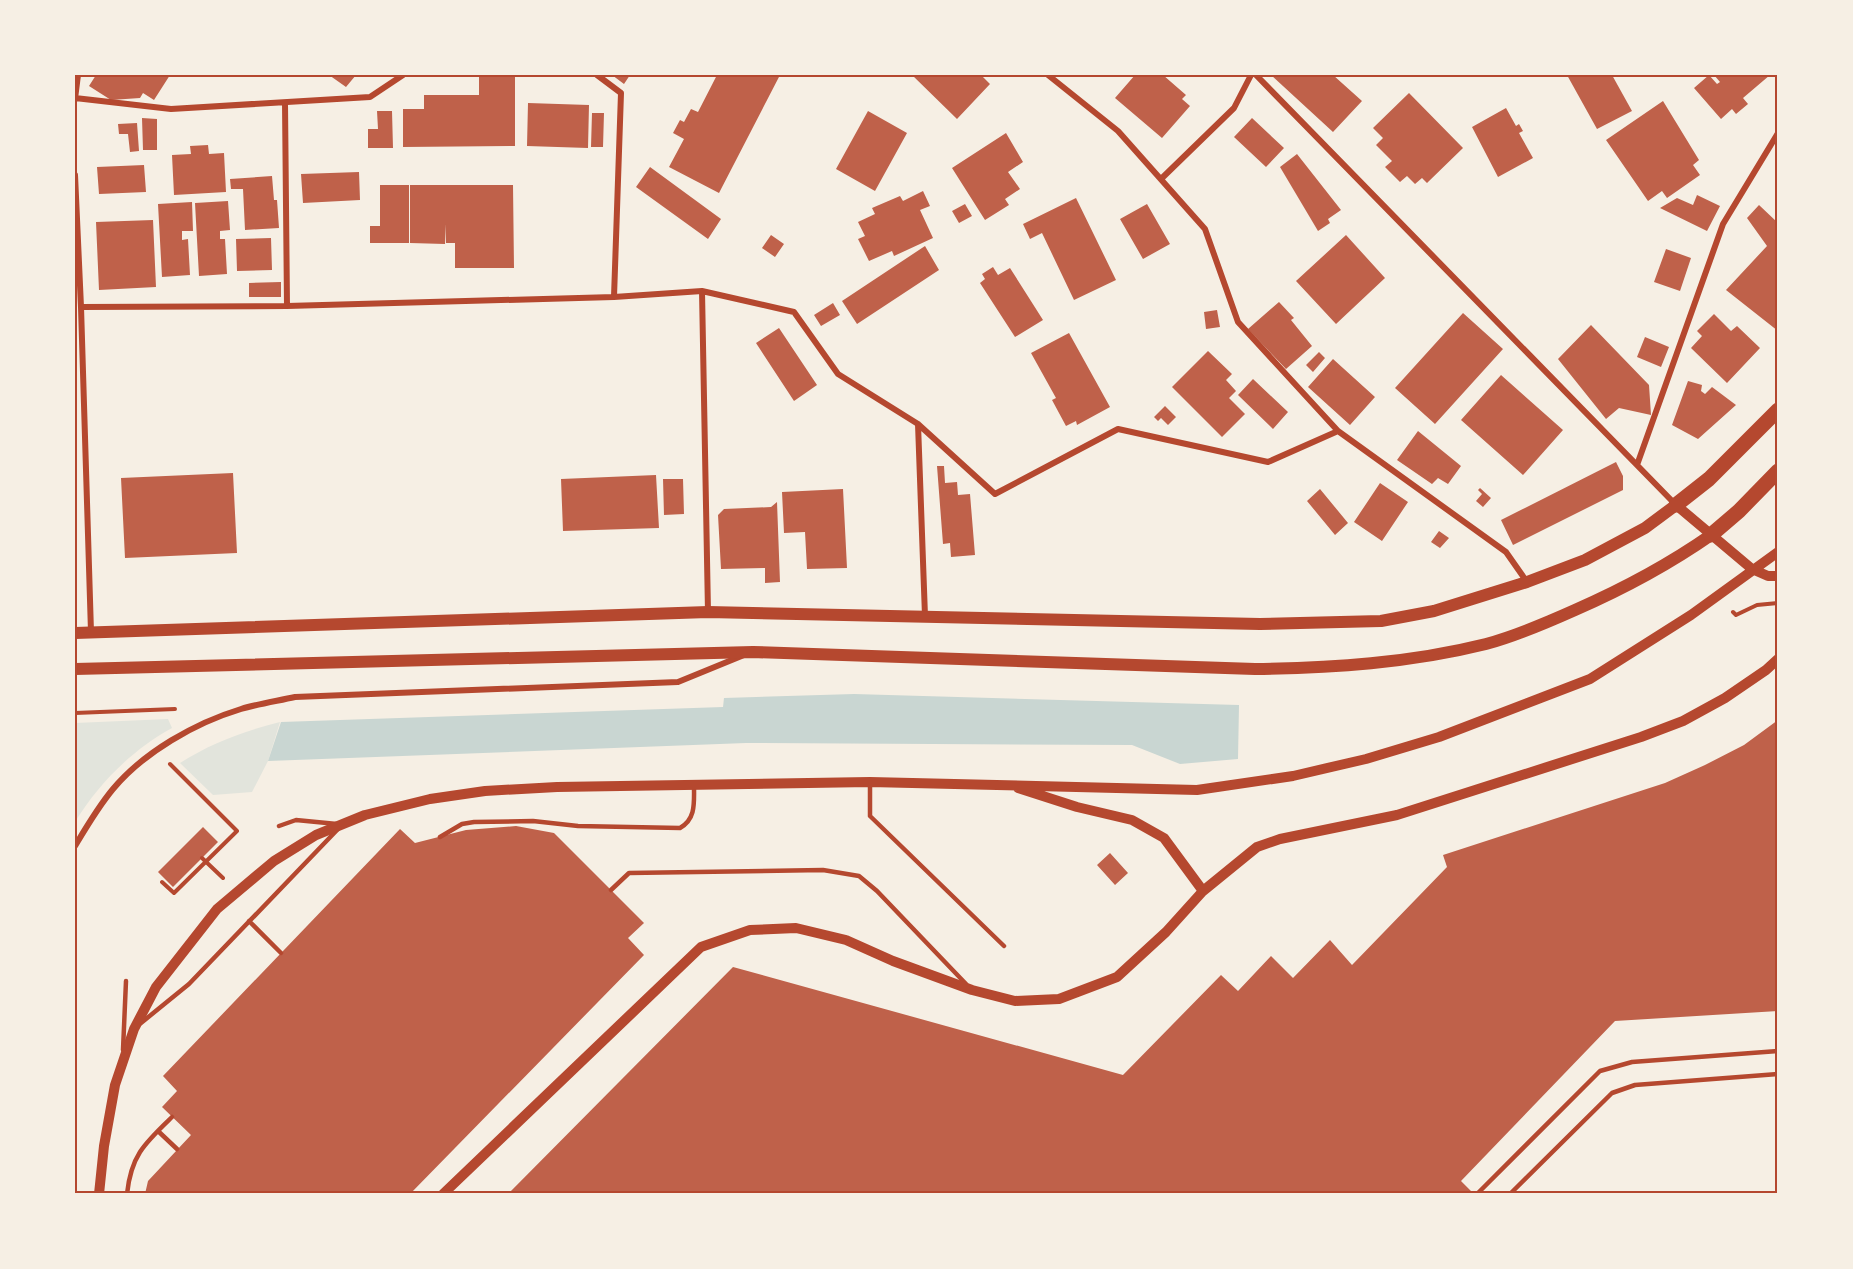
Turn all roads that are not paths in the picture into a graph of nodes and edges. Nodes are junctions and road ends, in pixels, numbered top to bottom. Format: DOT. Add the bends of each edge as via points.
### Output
graph roads {
  1 [pos="78,75"];
  2 [pos="403,75"];
  3 [pos="597,75"];
  4 [pos="1048,75"];
  5 [pos="1251,75"];
  6 [pos="1256,75"];
  7 [pos="75,98"];
  8 [pos="285,103"];
  9 [pos="1778,133"];
  10 [pos="75,175"];
  11 [pos="1161,179"];
  12 [pos="702,291"];
  13 [pos="614,297"];
  14 [pos="287,306"];
  15 [pos="81,307"];
  16 [pos="1778,410"];
  17 [pos="918,424"];
  18 [pos="1338,431"];
  19 [pos="1637,465"];
  20 [pos="1778,471"];
  21 [pos="1676,505"];
  22 [pos="1711,535"];
  23 [pos="1778,552"];
  24 [pos="1752,569"];
  25 [pos="1778,576"];
  26 [pos="1527,582"];
  27 [pos="708,612"];
  28 [pos="925,616"];
  29 [pos="91,632"];
  30 [pos="75,633"];
  31 [pos="753,652"];
  32 [pos="1778,659"];
  33 [pos="75,669"];
  34 [pos="870,782"];
  35 [pos="694,783"];
  36 [pos="1006,784"];
  37 [pos="343,824"];
  38 [pos="279,826"];
  39 [pos="441,837"];
  40 [pos="75,846"];
  41 [pos="611,890"];
  42 [pos="1203,891"];
  43 [pos="249,921"];
  44 [pos="1004,946"];
  45 [pos="281,953"];
  46 [pos="126,981"];
  47 [pos="972,990"];
  48 [pos="134,1029"];
  49 [pos="1778,1051"];
  50 [pos="123,1062"];
  51 [pos="1778,1074"];
  52 [pos="172,1117"];
  53 [pos="158,1131"];
  54 [pos="177,1149"];
  55 [pos="99,1194"];
  56 [pos="127,1194"];
  57 [pos="443,1194"];
  58 [pos="1477,1194"];
  59 [pos="1510,1194"];
  1 -- 7 [label="street"];
  2 -- 8 [label="street" via="370,97"];
  3 -- 13 [label="street" via="621,93"];
  4 -- 11 [label="street" via="1118,131"];
  5 -- 11 [label="street" via="1234,108"];
  6 -- 19 [label="street"];
  7 -- 8 [label="street" via="171,109"];
  8 -- 14 [label="street"];
  9 -- 19 [label="street" via="1723,224"];
  10 -- 15 [label="street"];
  11 -- 18 [label="street" via="1205,229 1238,322"];
  12 -- 13 [label="street"];
  12 -- 17 [label="street" via="794,312 838,374"];
  12 -- 27 [label="street"];
  13 -- 14 [label="street"];
  14 -- 15 [label="street"];
  15 -- 29 [label="street"];
  16 -- 21 [label="main road" via="1709,479"];
  17 -- 18 [label="street" via="995,494 1118,429 1268,462"];
  17 -- 28 [label="street"];
  18 -- 26 [label="street" via="1506,552"];
  19 -- 21 [label="street"];
  20 -- 22 [label="main road"];
  21 -- 22 [label="street"];
  21 -- 26 [label="main road" via="1645,528 1585,560"];
  22 -- 24 [label="street"];
  22 -- 31 [label="main road" via="1616,592 1544,624 1486,644 1410,659 1324,668 1255,669"];
  23 -- 24 [label="street"];
  24 -- 25 [label="street"];
  24 -- 36 [label="street" via="1691,615 1590,679 1439,737 1366,759 1293,776 1197,790"];
  26 -- 28 [label="main road" via="1434,611 1382,621 1260,624"];
  27 -- 28 [label="main road"];
  27 -- 29 [label="main road"];
  29 -- 30 [label="main road"];
  31 -- 33 [label="main road"];
  31 -- 40 [label="street" via="678,682 295,697 243,708 201,724 152,754 115,787"];
  32 -- 42 [label="street" via="1725,698 1683,721 1397,815 1257,847"];
  34 -- 35 [label="street"];
  34 -- 36 [label="street"];
  34 -- 44 [label="lane" via="870,816"];
  35 -- 37 [label="street" via="485,791 430,799"];
  35 -- 39 [label="lane" via="693,810 686,825 680,828 578,826 533,820 474,822 462,824"];
  36 -- 42 [label="street" via="1132,820 1164,838"];
  37 -- 38 [label="lane" via="296,820"];
  37 -- 43 [label="lane"];
  37 -- 48 [label="street" via="316,835 274,861 217,909 156,987"];
  41 -- 47 [label="lane" via="629,873 823,870 859,876"];
  42 -- 47 [label="street" via="1166,932 1116,977 1059,999 1015,1001"];
  43 -- 45 [label="lane"];
  43 -- 48 [label="lane" via="189,984"];
  46 -- 50 [label="lane"];
  47 -- 57 [label="street" via="846,940 796,928 750,930 701,947"];
  48 -- 50 [label="street"];
  49 -- 58 [label="lane" via="1632,1062 1599,1071"];
  50 -- 55 [label="street" via="115,1085"];
  51 -- 59 [label="lane" via="1635,1085 1612,1093"];
  52 -- 53 [label="lane"];
  53 -- 54 [label="lane"];
  53 -- 56 [label="lane" via="136,1157 129,1172"];
}
